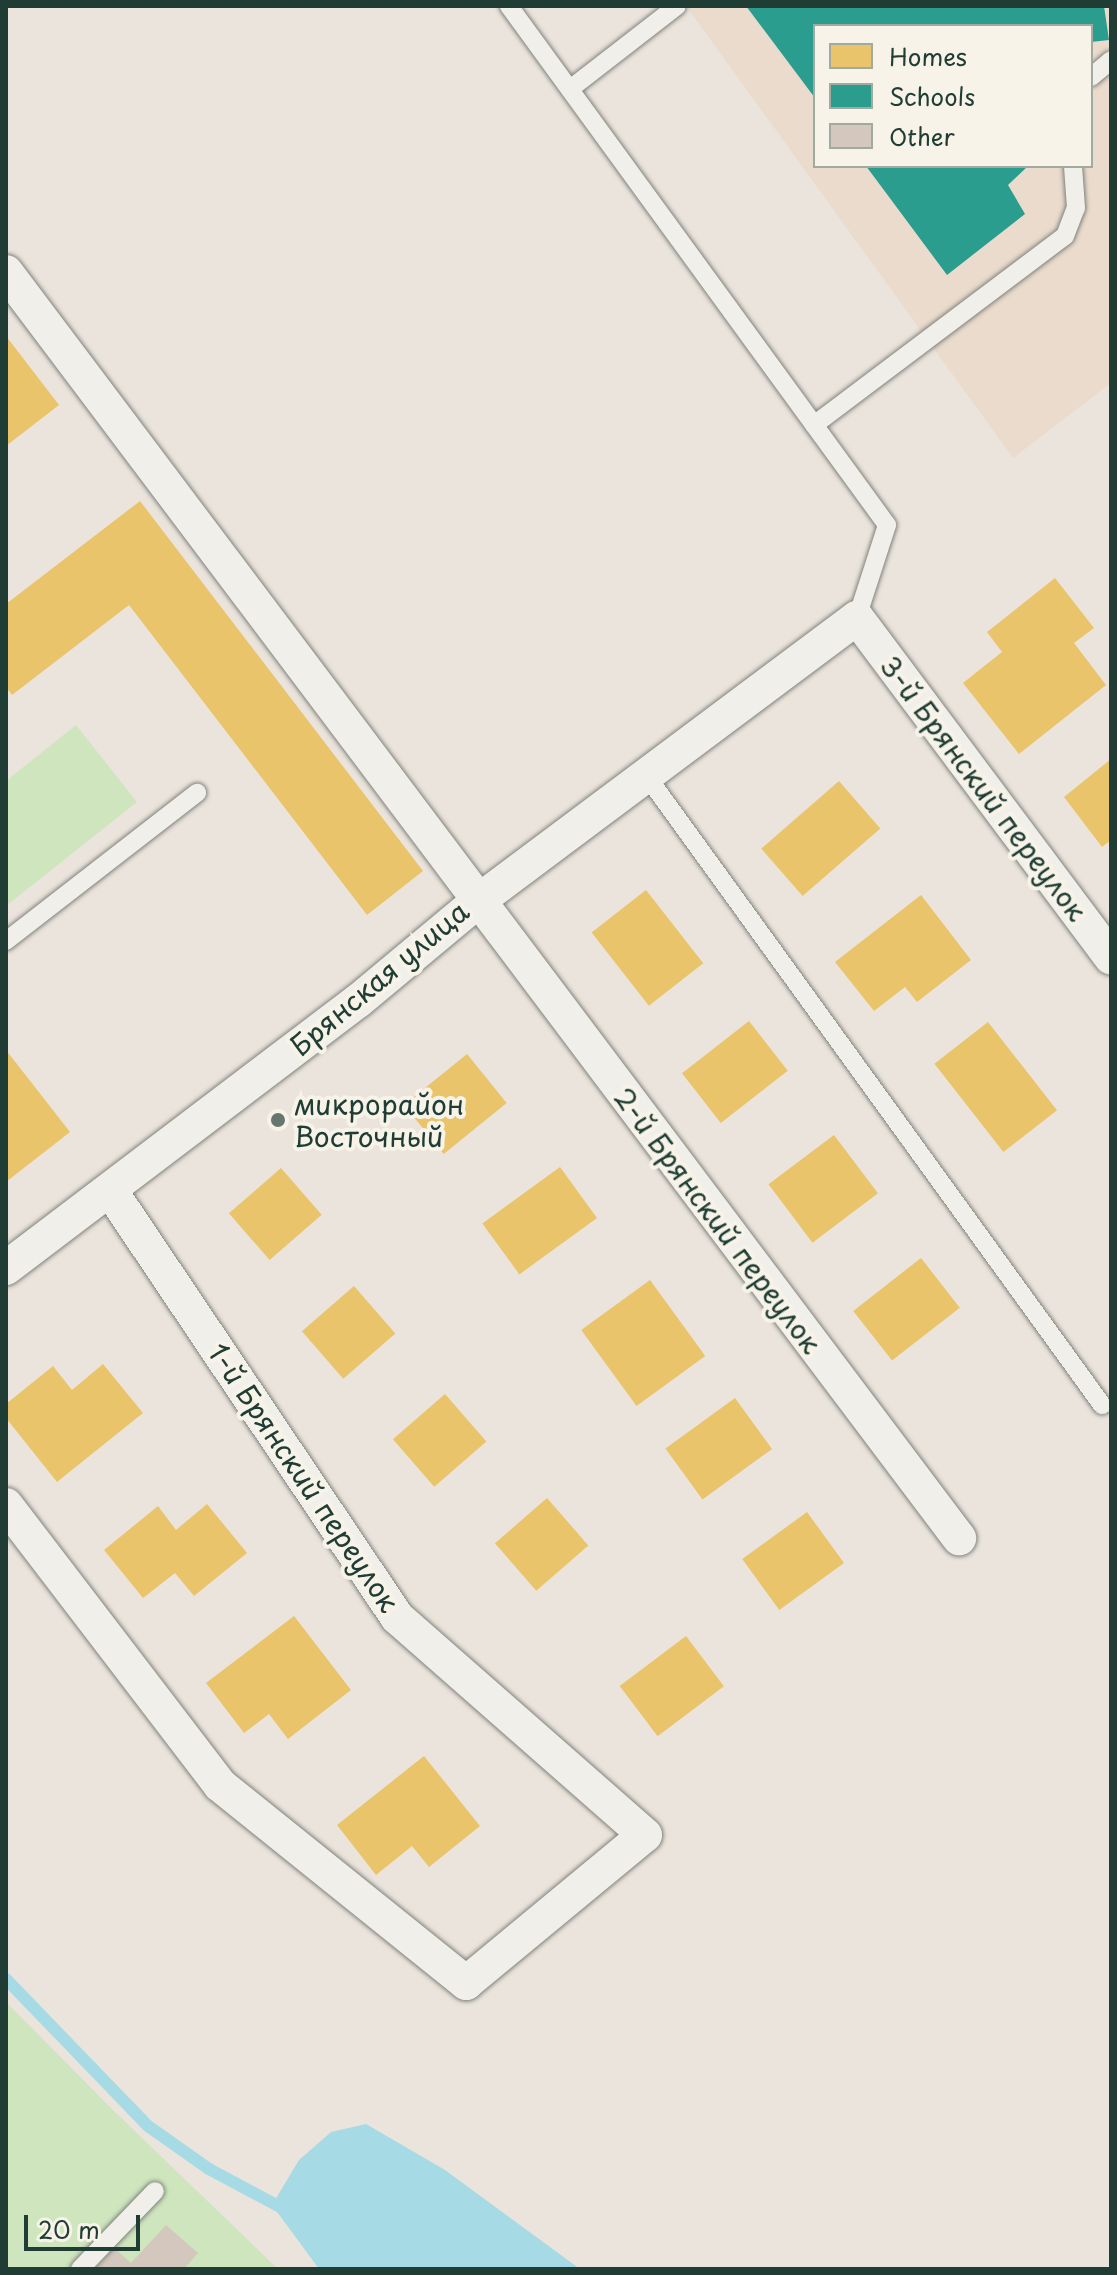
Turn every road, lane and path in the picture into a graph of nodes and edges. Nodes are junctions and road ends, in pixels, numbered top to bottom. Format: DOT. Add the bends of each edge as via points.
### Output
graph roads {
  1 [pos="509,6"];
  2 [pos="677,6"];
  3 [pos="1111,60"];
  4 [pos="1093,75"];
  5 [pos="570,89"];
  6 [pos="1073,168"];
  7 [pos="6,272"];
  8 [pos="814,425"];
  9 [pos="857,618"];
  10 [pos="646,775"];
  11 [pos="197,793"];
  12 [pos="477,902"];
  13 [pos="6,941"];
  14 [pos="1111,958"];
  15 [pos="110,1190"];
  16 [pos="6,1268"];
  17 [pos="1102,1405"];
  18 [pos="6,1505"];
  19 [pos="959,1538"];
  20 [pos="155,2191"];
  21 [pos="80,2269"];
  1 -- 5 [label="lane"];
  2 -- 5 [label="lane"];
  3 -- 4 [label="lane"];
  5 -- 8 [label="lane"];
  6 -- 8 [label="lane" via="1076,208 1065,236"];
  7 -- 12 [label="street, Брянская улица"];
  8 -- 9 [label="lane" via="887,525"];
  9 -- 10 [label="street"];
  9 -- 14 [label="street, 3-й Брянский переулок"];
  10 -- 12 [label="street"];
  10 -- 17 [label="lane"];
  11 -- 13 [label="lane"];
  12 -- 15 [label="street, Брянская улица" via="358,1001"];
  12 -- 19 [label="street, 2-й Брянский переулок"];
  15 -- 16 [label="street, Брянская улица"];
  15 -- 18 [label="street, 1-й Брянский переулок" via="397,1617 645,1835 466,1983 220,1785"];
  20 -- 21 [label="lane"];
}
